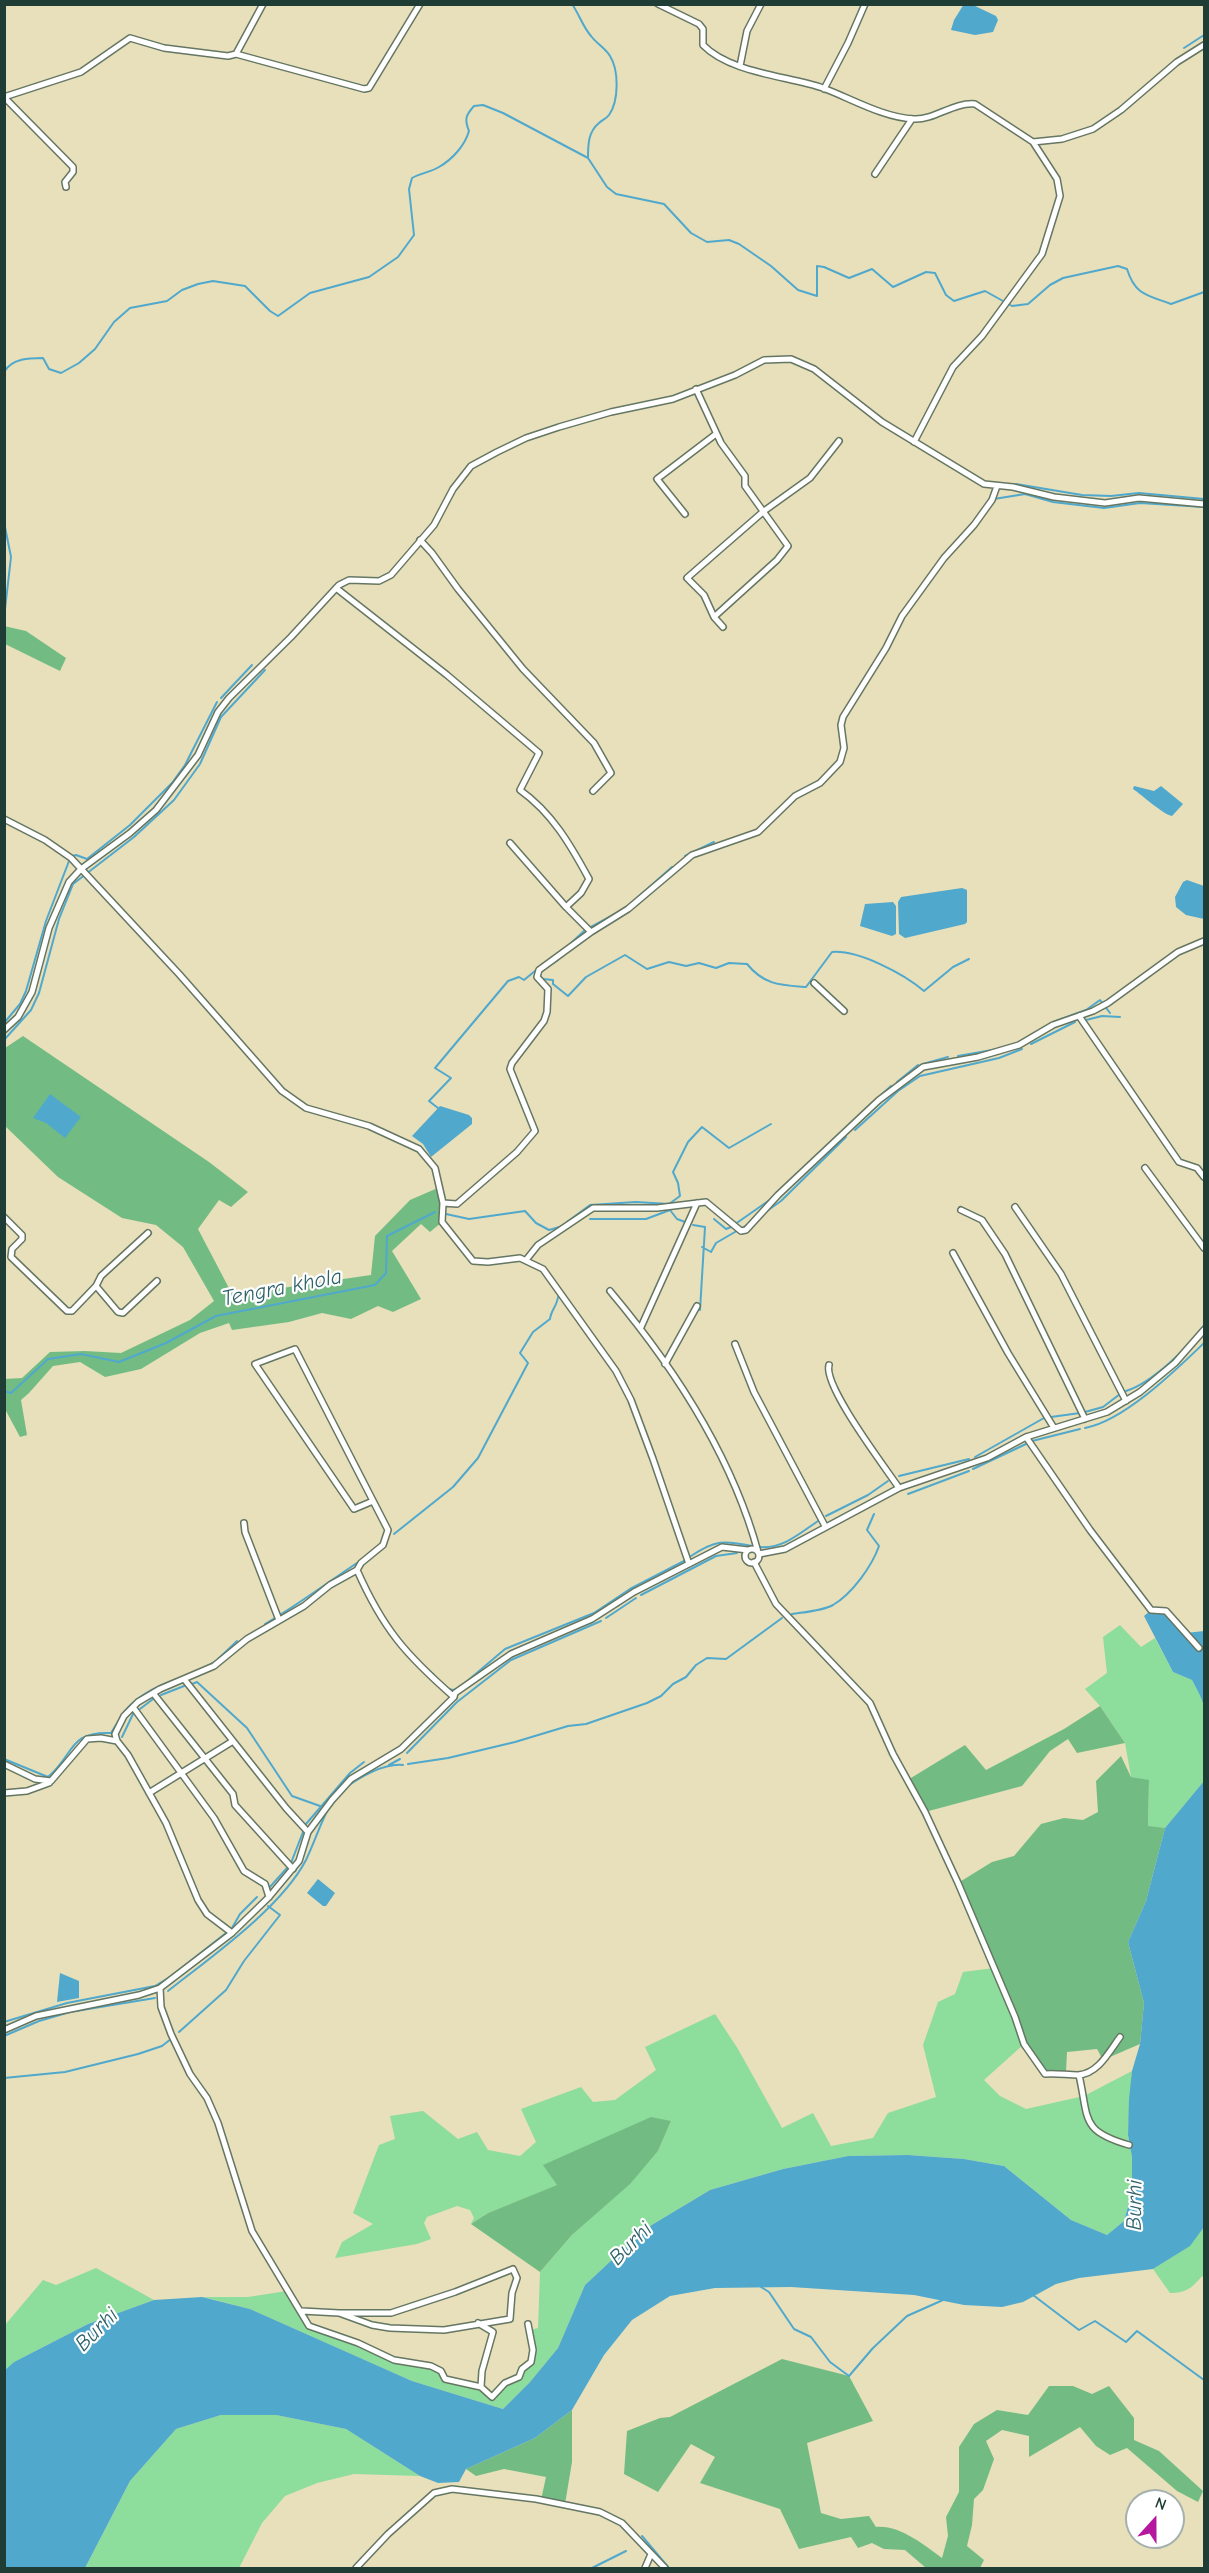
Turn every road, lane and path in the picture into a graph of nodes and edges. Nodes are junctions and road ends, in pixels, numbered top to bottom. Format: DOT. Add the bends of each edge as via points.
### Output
graph roads {
  1 [pos="264,4"];
  2 [pos="420,4"];
  3 [pos="761,4"];
  4 [pos="866,4"];
  5 [pos="658,5"];
  6 [pos="1204,45"];
  7 [pos="236,54"];
  8 [pos="740,66"];
  9 [pos="824,89"];
  10 [pos="4,97"];
  11 [pos="912,119"];
  12 [pos="1033,142"];
  13 [pos="875,174"];
  14 [pos="66,187"];
  15 [pos="696,389"];
  16 [pos="717,434"];
  17 [pos="839,441"];
  18 [pos="914,441"];
  19 [pos="997,486"];
  20 [pos="1204,504"];
  21 [pos="764,511"];
  22 [pos="685,514"];
  23 [pos="420,540"];
  24 [pos="336,588"];
  25 [pos="714,617"];
  26 [pos="723,627"];
  27 [pos="593,791"];
  28 [pos="4,819"];
  29 [pos="510,843"];
  30 [pos="81,869"];
  31 [pos="566,907"];
  32 [pos="591,932"];
  33 [pos="1204,941"];
  34 [pos="814,983"];
  35 [pos="844,1011"];
  36 [pos="1079,1016"];
  37 [pos="4,1030"];
  38 [pos="1145,1168"];
  39 [pos="1204,1177"];
  40 [pos="443,1203"];
  41 [pos="697,1203"];
  42 [pos="1015,1207"];
  43 [pos="962,1210"];
  44 [pos="4,1217"];
  45 [pos="148,1233"];
  46 [pos="1204,1248"];
  47 [pos="953,1253"];
  48 [pos="526,1260"];
  49 [pos="157,1281"];
  50 [pos="96,1286"];
  51 [pos="610,1291"];
  52 [pos="697,1306"];
  53 [pos="640,1327"];
  54 [pos="1204,1330"];
  55 [pos="735,1344"];
  56 [pos="665,1364"];
  57 [pos="830,1365"];
  58 [pos="1126,1401"];
  59 [pos="1085,1419"];
  60 [pos="1054,1428"];
  61 [pos="1026,1437"];
  62 [pos="899,1488"];
  63 [pos="373,1501"];
  64 [pos="244,1523"];
  65 [pos="825,1526"];
  66 [pos="748,1550"];
  67 [pos="758,1553"];
  68 [pos="754,1562"];
  69 [pos="688,1564"];
  70 [pos="357,1570"];
  71 [pos="279,1620"];
  72 [pos="1199,1648"];
  73 [pos="184,1679"];
  74 [pos="153,1693"];
  75 [pos="454,1697"];
  76 [pos="133,1707"];
  77 [pos="117,1741"];
  78 [pos="233,1741"];
  79 [pos="205,1758"];
  80 [pos="4,1764"];
  81 [pos="180,1775"];
  82 [pos="51,1781"];
  83 [pos="4,1793"];
  84 [pos="149,1793"];
  85 [pos="308,1832"];
  86 [pos="292,1869"];
  87 [pos="269,1897"];
  88 [pos="232,1934"];
  89 [pos="160,1988"];
  90 [pos="4,2030"];
  91 [pos="1120,2037"];
  92 [pos="1079,2075"];
  93 [pos="1129,2145"];
  94 [pos="302,2311"];
  95 [pos="339,2313"];
  96 [pos="478,2323"];
  97 [pos="528,2324"];
  98 [pos="481,2386"];
  99 [pos="651,2554"];
  100 [pos="356,2568"];
  101 [pos="645,2568"];
  102 [pos="665,2568"];
  1 -- 7 [label="street"];
  2 -- 7 [label="street" via="369,88"];
  3 -- 8 [label="street" via="747,31"];
  4 -- 9 [label="street"];
  5 -- 8 [label="street" via="699,24 703,45"];
  6 -- 12 [label="street" via="1093,129 1062,139"];
  7 -- 10 [label="street" via="164,48 130,38 81,72"];
  8 -- 9 [label="street"];
  9 -- 11 [label="street"];
  10 -- 14 [label="street" via="73,167"];
  11 -- 12 [label="street" via="966,103 975,104"];
  11 -- 13 [label="street"];
  12 -- 18 [label="street" via="1057,179 1060,196 1042,254 953,367"];
  15 -- 16 [label="street"];
  15 -- 18 [label="street" via="758,362 791,359 814,369 882,422"];
  15 -- 23 [label="street" via="673,399 611,412 526,438 471,466 453,489 434,525"];
  16 -- 21 [label="street" via="745,476 745,486"];
  16 -- 22 [label="street" via="657,479"];
  17 -- 21 [label="street" via="810,478"];
  18 -- 19 [label="street" via="984,484"];
  19 -- 20 [label="street" via="1105,503 1139,498"];
  19 -- 32 [label="street" via="974,525 944,558 902,616 843,717 840,762 820,783 795,796 758,832 692,855 628,909"];
  21 -- 25 [label="street" via="788,546"];
  21 -- 25 [label="street" via="687,578 704,594"];
  23 -- 24 [label="street" via="391,575 379,581 349,580"];
  23 -- 27 [label="street" via="523,669 594,743 611,773"];
  24 -- 30 [label="street" via="229,698 198,755 156,810"];
  24 -- 31 [label="street" via="539,753 520,790 540,805 570,844 589,879"];
  25 -- 26 [label="street"];
  28 -- 30 [label="street" via="45,840"];
  29 -- 31 [label="street"];
  30 -- 37 [label="street" via="69,882 49,928 32,992 18,1017"];
  30 -- 40 [label="street" via="282,1091 306,1108 369,1126 419,1149 435,1168"];
  31 -- 32 [label="street"];
  32 -- 40 [label="street" via="537,974 548,989 547,1012 510,1069 535,1128 533,1135 457,1204"];
  33 -- 36 [label="street" via="1178,952 1108,1003"];
  34 -- 35 [label="street"];
  36 -- 39 [label="street" via="1179,1162 1197,1168"];
  36 -- 41 [label="street" via="1053,1025 1018,1045 934,1064 916,1072 879,1100 746,1230 741,1232 706,1202"];
  38 -- 46 [label="street"];
  40 -- 48 [label="street" via="442,1222 473,1261"];
  41 -- 48 [label="street" via="657,1208 593,1208 538,1245"];
  41 -- 53 [label="street"];
  42 -- 58 [label="street" via="1060,1274"];
  43 -- 59 [label="street" via="982,1220 1005,1254"];
  44 -- 50 [label="street" via="22,1235 11,1257 68,1311"];
  45 -- 50 [label="street" via="101,1276"];
  47 -- 60 [label="street"];
  48 -- 69 [label="street" via="543,1269 616,1371 647,1442"];
  49 -- 50 [label="street" via="120,1313"];
  51 -- 53 [label="street"];
  52 -- 56 [label="street"];
  53 -- 56 [label="street"];
  54 -- 58 [label="street" via="1176,1363"];
  55 -- 65 [label="street" via="754,1392"];
  56 -- 67 [label="street" via="725,1466"];
  57 -- 62 [label="street" via="827,1371 838,1398"];
  58 -- 59 [label="street"];
  59 -- 60 [label="street"];
  60 -- 61 [label="street"];
  61 -- 62 [label="street" via="987,1458"];
  61 -- 72 [label="street" via="1151,1610 1166,1611"];
  62 -- 65 [label="street"];
  63 -- 63 [label="street" via="295,1349 255,1364 354,1509"];
  63 -- 70 [label="street" via="388,1530 383,1545"];
  64 -- 71 [label="street"];
  65 -- 67 [label="street" via="785,1549"];
  66 -- 67 [label="street"];
  66 -- 68 [label="street" via="746,1558"];
  66 -- 69 [label="street" via="722,1548"];
  67 -- 68 [label="street"];
  68 -- 92 [label="street" via="776,1604 870,1702 958,1883 1024,2044 1045,2074"];
  69 -- 75 [label="street" via="592,1619 511,1654 476,1676"];
  70 -- 71 [label="street"];
  70 -- 75 [label="street" via="393,1636"];
  71 -- 73 [label="street" via="214,1666"];
  73 -- 74 [label="street"];
  73 -- 78 [label="street"];
  74 -- 76 [label="street"];
  74 -- 79 [label="street"];
  75 -- 85 [label="street" via="401,1749 351,1779"];
  76 -- 77 [label="street" via="115,1734"];
  76 -- 81 [label="street"];
  77 -- 82 [label="street" via="87,1738"];
  77 -- 84 [label="street"];
  78 -- 79 [label="street"];
  78 -- 85 [label="street"];
  79 -- 81 [label="street"];
  79 -- 86 [label="street" via="233,1794 235,1805"];
  80 -- 82 [label="street" via="35,1779"];
  81 -- 84 [label="street"];
  81 -- 87 [label="street" via="214,1818 244,1871 265,1884"];
  82 -- 83 [label="street" via="27,1791"];
  84 -- 88 [label="street" via="176,1843 198,1900 207,1914"];
  85 -- 86 [label="street" via="299,1861"];
  86 -- 87 [label="street"];
  87 -- 88 [label="street"];
  88 -- 89 [label="street"];
  89 -- 90 [label="street" via="36,2016"];
  89 -- 94 [label="street" via="161,2007 171,2034 218,2123 252,2231"];
  91 -- 92 [label="street" via="1098,2067"];
  92 -- 93 [label="street" via="1090,2125 1100,2135"];
  94 -- 95 [label="street"];
  94 -- 98 [label="street" via="309,2326 394,2360 431,2366 445,2379"];
  95 -- 96 [label="street" via="390,2328 444,2330"];
  95 -- 96 [label="street" via="391,2313 513,2269 517,2278 510,2319"];
  96 -- 98 [label="street" via="493,2332"];
  97 -- 98 [label="street" via="531,2362 519,2377 505,2383 492,2397"];
  99 -- 100 [label="street" via="622,2523 600,2512 536,2499 452,2489 435,2493"];
  99 -- 101 [label="street"];
  99 -- 102 [label="street"];
}
